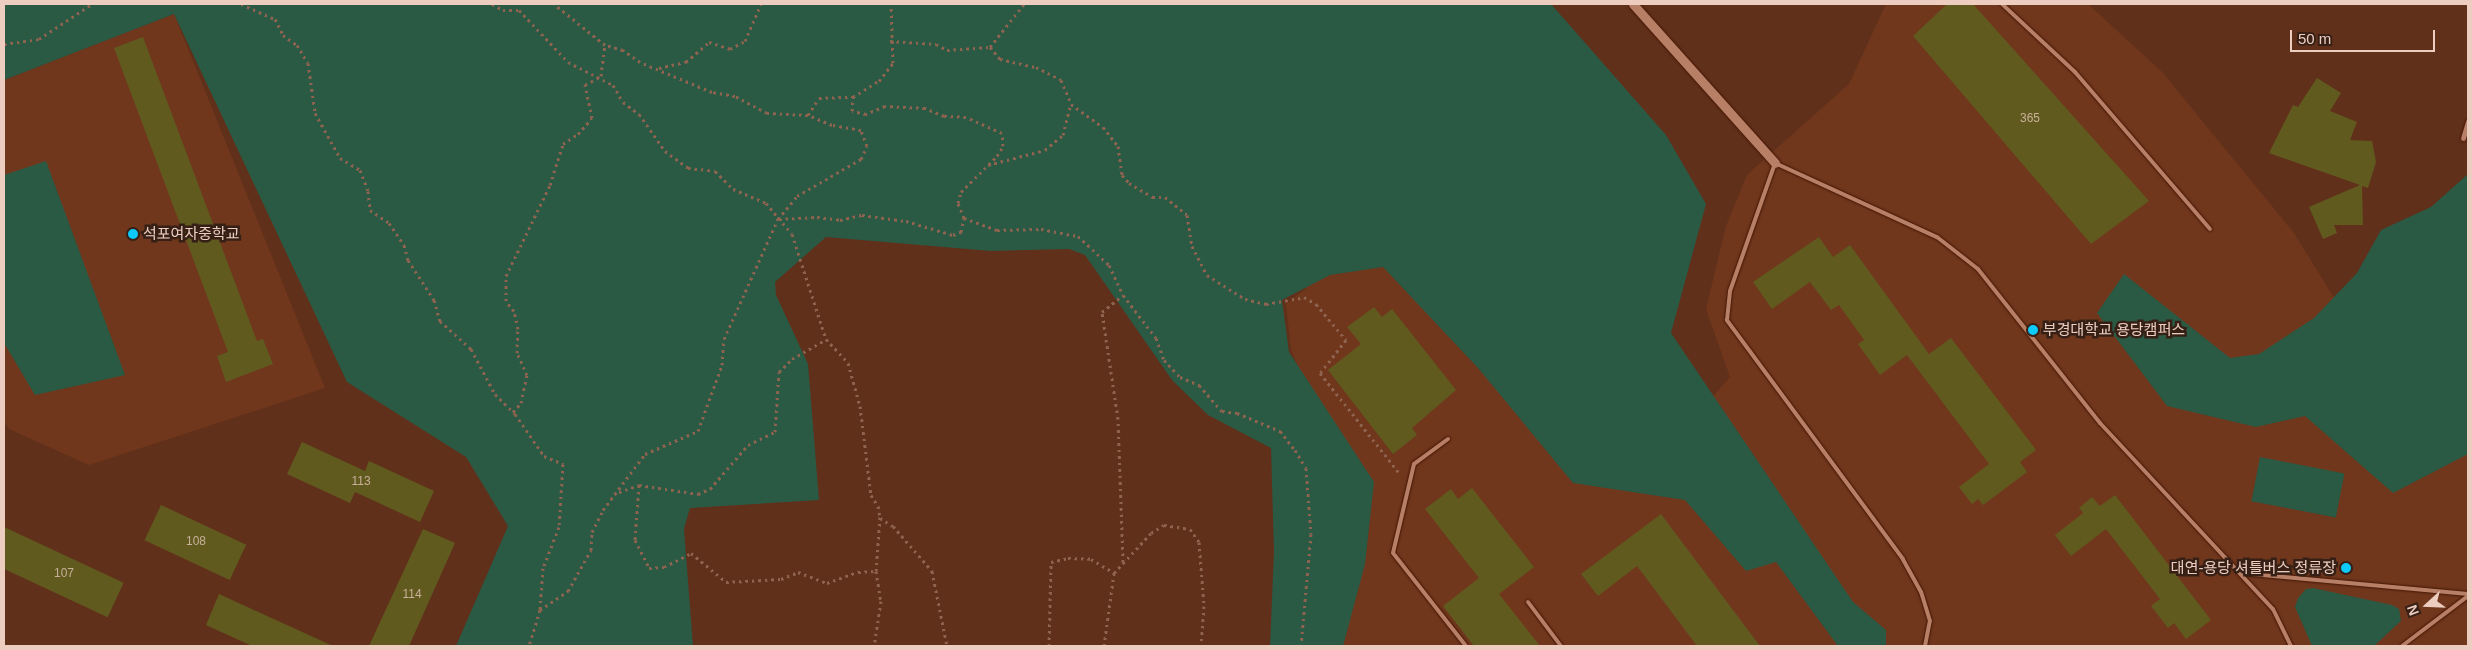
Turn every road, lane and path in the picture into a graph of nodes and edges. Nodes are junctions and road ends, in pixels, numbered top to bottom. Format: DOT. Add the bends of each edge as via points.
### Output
graph roads {
  1 [pos="92,4"];
  2 [pos="241,4"];
  3 [pos="492,4"];
  4 [pos="554,4"];
  5 [pos="761,4"];
  6 [pos="891,4"];
  7 [pos="1024,4"];
  8 [pos="1633,4"];
  9 [pos="2002,4"];
  10 [pos="890,41"];
  11 [pos="4,44"];
  12 [pos="605,45"];
  13 [pos="990,47"];
  14 [pos="658,68"];
  15 [pos="601,76"];
  16 [pos="853,97"];
  17 [pos="1071,104"];
  18 [pos="808,115"];
  19 [pos="2468,122"];
  20 [pos="2463,138"];
  21 [pos="1775,163"];
  22 [pos="987,166"];
  23 [pos="964,218"];
  24 [pos="778,219"];
  25 [pos="2210,229"];
  26 [pos="1124,295"];
  27 [pos="826,339"];
  28 [pos="513,412"];
  29 [pos="1448,439"];
  30 [pos="640,485"];
  31 [pos="1409,485"];
  32 [pos="619,492"];
  33 [pos="880,517"];
  34 [pos="1123,562"];
  35 [pos="876,571"];
  36 [pos="1114,572"];
  37 [pos="2242,573"];
  38 [pos="2468,595"];
  39 [pos="1528,602"];
  40 [pos="540,610"];
  41 [pos="529,646"];
  42 [pos="874,646"];
  43 [pos="947,646"];
  44 [pos="1049,646"];
  45 [pos="1104,646"];
  46 [pos="1201,646"];
  47 [pos="1301,646"];
  48 [pos="1466,646"];
  49 [pos="1561,646"];
  50 [pos="1925,646"];
  51 [pos="2291,646"];
  52 [pos="2402,646"];
  1 -- 11 [label="path" via="39,40"];
  2 -- 28 [label="path" via="274,19 283,35 297,45 308,63 315,113 340,158 360,170 368,191 370,210 389,223 434,300 440,321 471,349 495,394"];
  3 -- 15 [label="path" via="503,10 519,10 568,62 585,74"];
  4 -- 12 [label="path"];
  5 -- 14 [label="path" via="745,41 730,49 709,42 686,62"];
  6 -- 10 [label="path" via="894,26"];
  7 -- 13 [label="path"];
  8 -- 21 [label="street"];
  9 -- 25 [label="lane" via="2075,72"];
  10 -- 13 [label="path" via="936,44 947,50"];
  10 -- 16 [label="path" via="893,63 879,81"];
  12 -- 14 [label="path"];
  12 -- 15 [label="path"];
  13 -- 17 [label="path" via="1000,59 1036,67 1061,80"];
  14 -- 18 [label="path" via="712,92 735,96 767,113"];
  15 -- 24 [label="path" via="613,85 623,102 639,114 665,151 688,168 715,171 733,189 766,203"];
  15 -- 28 [label="path" via="585,85 592,118 578,134 563,144 550,185 506,276 506,301 514,311 518,329 517,353 527,375 521,402"];
  16 -- 18 [label="path" via="819,98"];
  16 -- 22 [label="path" via="852,111 866,114 885,106 925,108 944,116 966,117 1002,133 1003,146"];
  17 -- 22 [label="path" via="1063,135 1045,150"];
  17 -- 31 [label="path" via="1103,127 1118,146 1122,175 1129,183 1152,197 1165,197 1187,215 1192,246 1207,275 1245,299 1266,304 1304,297 1316,304 1346,340 1320,373"];
  18 -- 24 [label="path" via="832,125 860,130 867,146 861,159 797,196"];
  19 -- 20 [label="street"];
  21 -- 37 [label="lane" via="1937,237 1978,269 2100,423"];
  21 -- 50 [label="lane" via="1730,291 1727,320 1903,559 1921,592 1930,621"];
  22 -- 23 [label="path" via="961,192 958,203"];
  23 -- 24 [label="path" via="961,232 953,235 906,221 862,215 840,220 817,217"];
  23 -- 26 [label="path" via="997,230 1041,228 1078,236 1109,265"];
  24 -- 27 [label="path" via="792,234"];
  24 -- 32 [label="path" via="724,339 722,365 698,431 673,438 645,454"];
  26 -- 34 [label="path" via="1102,312 1118,419"];
  26 -- 47 [label="path" via="1144,320 1164,360 1180,377 1199,386 1222,411 1237,413 1280,431 1306,468 1311,534"];
  27 -- 30 [label="path" via="806,349 779,372 775,432 748,445 710,489 698,494"];
  27 -- 33 [label="path" via="848,363 864,427 870,495 878,506"];
  28 -- 40 [label="path" via="544,456 563,464 559,527 542,568"];
  29 -- 31 [label="lane" via="1414,464"];
  30 -- 32 [label="path"];
  30 -- 35 [label="path" via="636,540 649,568 664,566 691,553 726,582 781,579 798,572 827,583 858,572"];
  31 -- 48 [label="lane" via="1394,553"];
  32 -- 40 [label="path" via="603,510 592,532 591,550 568,591"];
  33 -- 35 [label="path"];
  33 -- 43 [label="path" via="893,526 932,572"];
  34 -- 36 [label="path"];
  34 -- 46 [label="path" via="1164,525 1190,529 1199,542 1204,606"];
  35 -- 42 [label="path" via="880,601"];
  36 -- 44 [label="path" via="1091,559 1068,558 1051,562"];
  36 -- 45 [label="path"];
  37 -- 38 [label="lane"];
  37 -- 51 [label="lane" via="2273,609"];
  38 -- 52 [label="lane"];
  39 -- 49 [label="lane"];
  40 -- 41 [label="path"];
}
